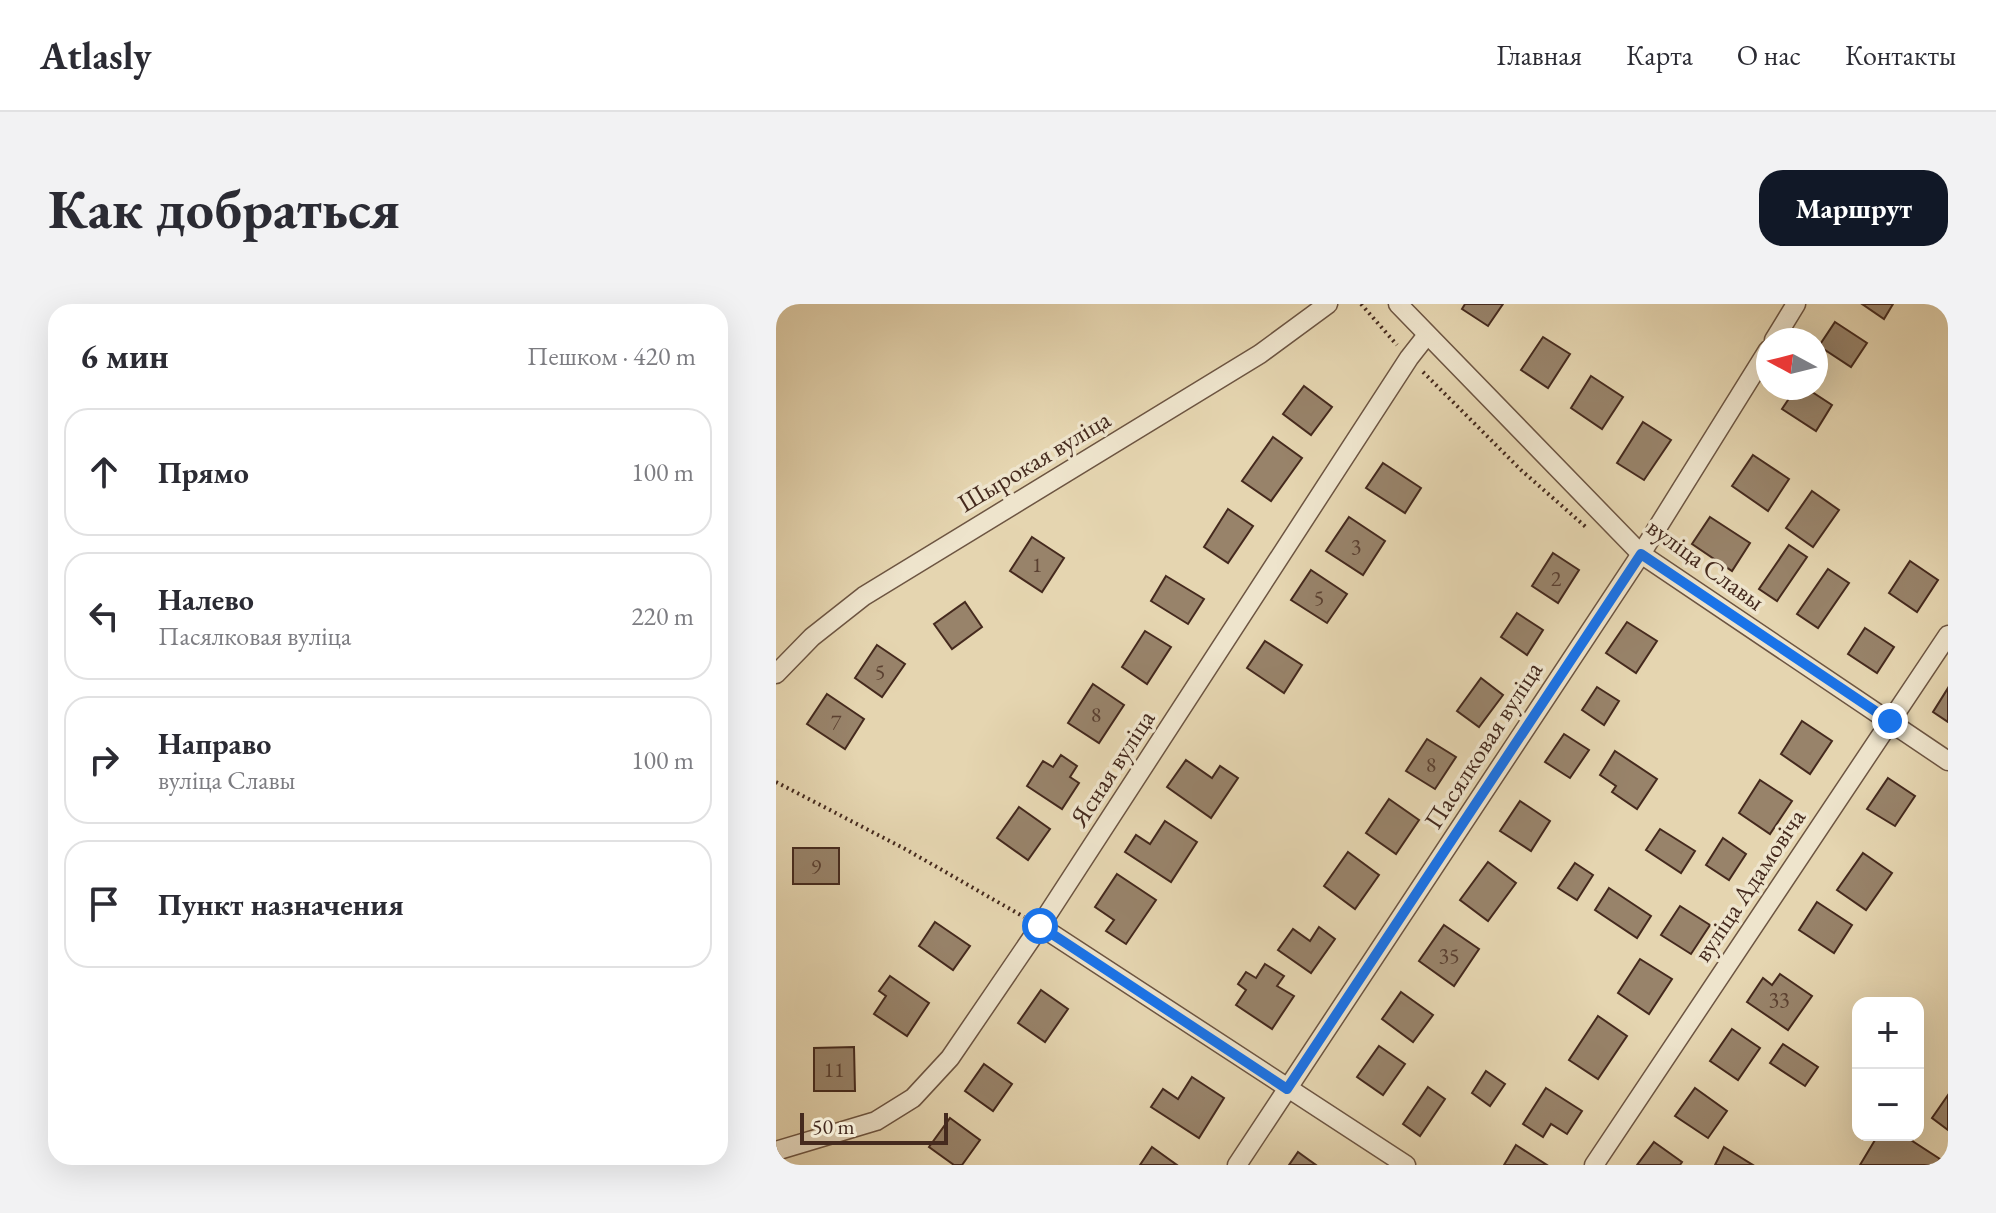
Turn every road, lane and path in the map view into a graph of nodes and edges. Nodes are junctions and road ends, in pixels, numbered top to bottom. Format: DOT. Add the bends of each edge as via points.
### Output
graph roads {
  1 [pos="1328,304"];
  2 [pos="1398,304"];
  3 [pos="1796,304"];
  4 [pos="1781,328"];
  5 [pos="1427,335"];
  6 [pos="1756,369"];
  7 [pos="1641,554"];
  8 [pos="1948,635"];
  9 [pos="776,674"];
  10 [pos="1890,721"];
  11 [pos="1948,761"];
  12 [pos="776,782"];
  13 [pos="1040,926"];
  14 [pos="1287,1089"];
  15 [pos="777,1151"];
  16 [pos="1237,1165"];
  17 [pos="1406,1165"];
  18 [pos="1594,1165"];
  1 -- 9 [label="street, Шырокая вуліца" via="1260,354 864,596"];
  2 -- 5 [label="street, вуліца Славы"];
  3 -- 4 [label="street"];
  5 -- 7 [label="street, вуліца Славы"];
  5 -- 13 [label="street, Ясная вуліца"];
  6 -- 7 [label="street, Пасялковая вуліца"];
  7 -- 10 [label="street, вуліца Славы"];
  7 -- 14 [label="street, Пасялковая вуліца"];
  8 -- 10 [label="street, вуліца Адамовіча"];
  10 -- 11 [label="street, вуліца Славы"];
  10 -- 18 [label="street, вуліца Адамовіча"];
  12 -- 13 [label="path"];
  13 -- 14 [label="street"];
  13 -- 15 [label="street, Ясная вуліца" via="950,1058 913,1098 876,1121"];
  14 -- 16 [label="street, Пасялковая вуліца"];
  14 -- 17 [label="street"];
}
